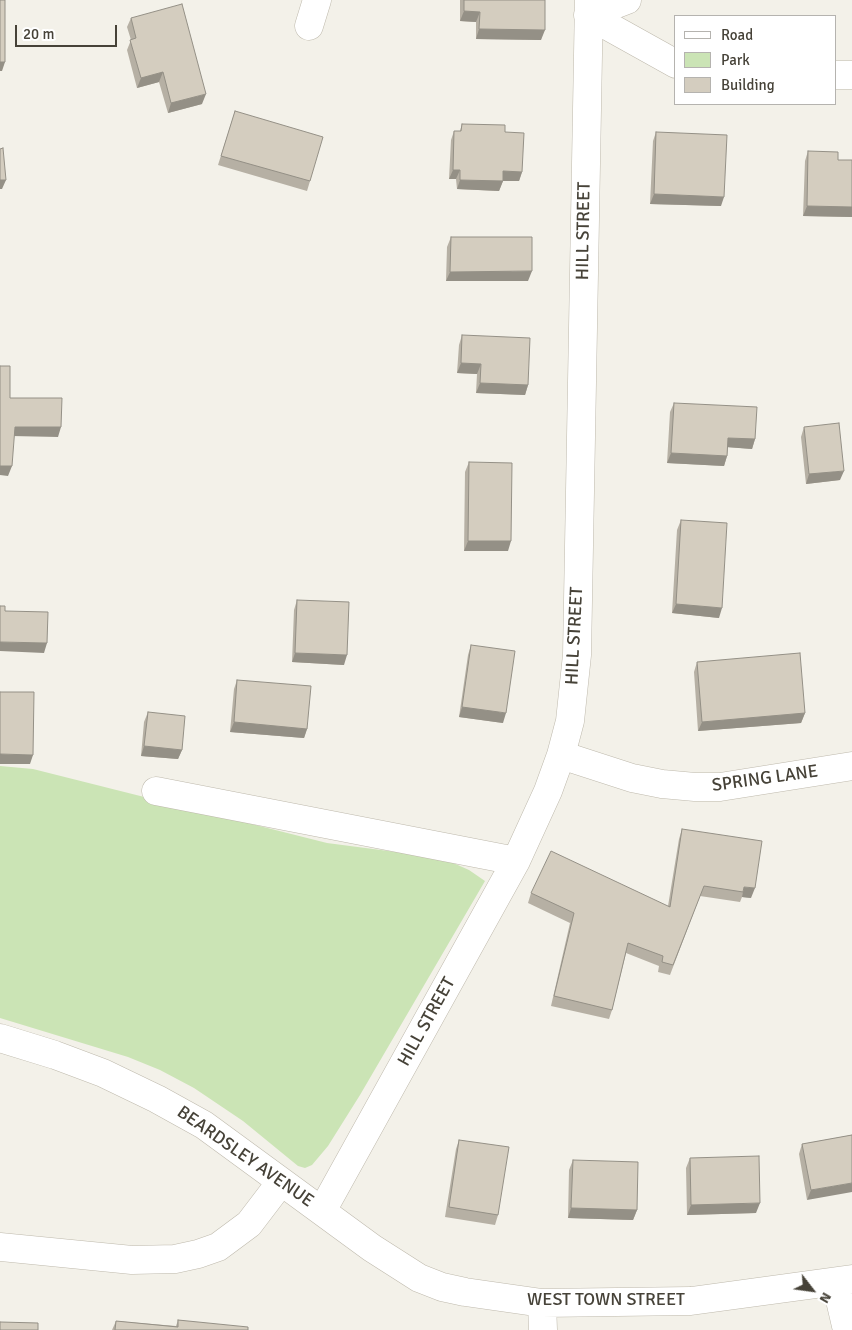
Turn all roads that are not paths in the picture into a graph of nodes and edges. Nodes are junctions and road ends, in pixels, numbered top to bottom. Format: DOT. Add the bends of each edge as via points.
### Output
graph roads {
  1 [pos="317,0"];
  2 [pos="627,0"];
  3 [pos="588,8"];
  4 [pos="309,26"];
  5 [pos="674,63"];
  6 [pos="837,75"];
  7 [pos="852,75"];
  8 [pos="561,755"];
  9 [pos="852,766"];
  10 [pos="156,790"];
  11 [pos="516,861"];
  12 [pos="0,1038"];
  13 [pos="281,1182"];
  14 [pos="322,1211"];
  15 [pos="0,1247"];
  16 [pos="844,1281"];
  17 [pos="542,1303"];
  18 [pos="542,1330"];
  19 [pos="847,1330"];
  1 -- 4 [label="street"];
  2 -- 3 [label="street"];
  3 -- 5 [label="street"];
  3 -- 8 [label="street, HILL STREET" via="577,655 570,721"];
  6 -- 7 [label="street"];
  8 -- 9 [label="street, SPRING LANE" via="632,778 695,787 720,787"];
  8 -- 11 [label="street, HILL STREET"];
  10 -- 11 [label="street"];
  11 -- 14 [label="street, HILL STREET"];
  12 -- 13 [label="street, BEARDSLEY AVENUE" via="103,1073 157,1099 204,1125"];
  13 -- 14 [label="street, BEARDSLEY AVENUE"];
  13 -- 15 [label="street" via="249,1224 218,1247 198,1254 175,1259 132,1260"];
  14 -- 17 [label="street, WEST TOWN STREET" via="419,1278 465,1292"];
  16 -- 17 [label="street, WEST TOWN STREET" via="691,1301"];
  16 -- 19 [label="street"];
  17 -- 18 [label="street"];
}
